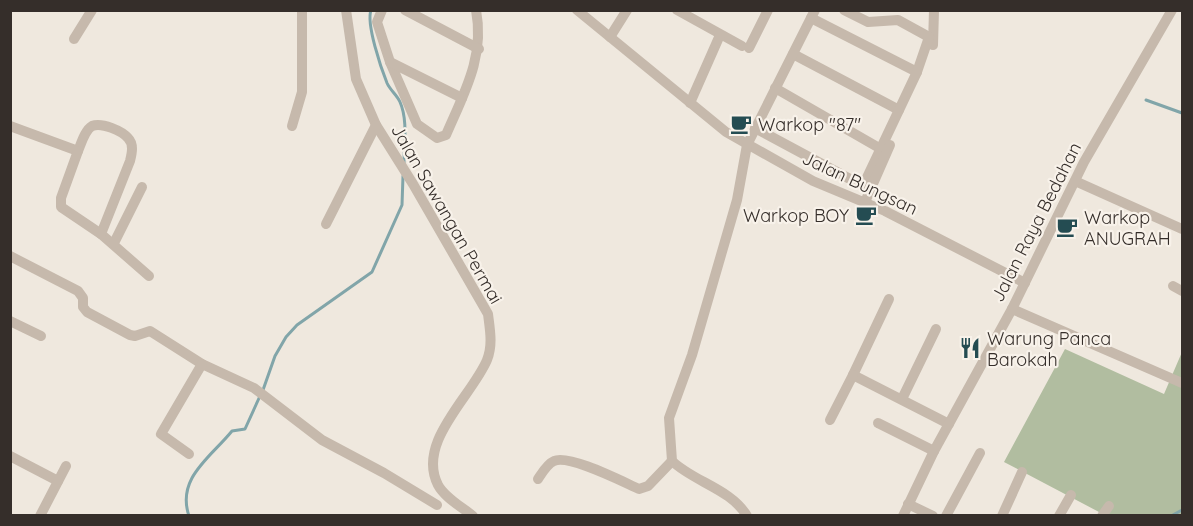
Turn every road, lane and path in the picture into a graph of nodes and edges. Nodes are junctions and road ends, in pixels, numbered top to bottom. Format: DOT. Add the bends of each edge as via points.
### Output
graph roads {
  1 [pos="92,10"];
  2 [pos="302,10"];
  3 [pos="346,10"];
  4 [pos="382,10"];
  5 [pos="405,10"];
  6 [pos="476,10"];
  7 [pos="577,10"];
  8 [pos="627,10"];
  9 [pos="676,10"];
  10 [pos="768,10"];
  11 [pos="844,10"];
  12 [pos="934,10"];
  13 [pos="1172,10"];
  14 [pos="813,14"];
  15 [pos="720,35"];
  16 [pos="610,37"];
  17 [pos="74,39"];
  18 [pos="478,49"];
  19 [pos="793,54"];
  20 [pos="390,62"];
  21 [pos="917,72"];
  22 [pos="775,88"];
  23 [pos="462,98"];
  24 [pos="690,103"];
  25 [pos="899,110"];
  26 [pos="376,125"];
  27 [pos="10,126"];
  28 [pos="292,126"];
  29 [pos="755,128"];
  30 [pos="747,145"];
  31 [pos="880,149"];
  32 [pos="78,151"];
  33 [pos="1075,181"];
  34 [pos="142,187"];
  35 [pos="865,202"];
  36 [pos="326,224"];
  37 [pos="1182,229"];
  38 [pos="101,234"];
  39 [pos="114,243"];
  40 [pos="10,256"];
  41 [pos="149,276"];
  42 [pos="1025,283"];
  43 [pos="889,299"];
  44 [pos="1012,309"];
  45 [pos="10,321"];
  46 [pos="936,329"];
  47 [pos="41,336"];
  48 [pos="202,364"];
  49 [pos="853,375"];
  50 [pos="1182,383"];
  51 [pos="902,399"];
  52 [pos="830,420"];
  53 [pos="878,423"];
  54 [pos="949,424"];
  55 [pos="934,451"];
  56 [pos="980,453"];
  57 [pos="189,454"];
  58 [pos="10,456"];
  59 [pos="672,461"];
  60 [pos="66,466"];
  61 [pos="1022,472"];
  62 [pos="538,479"];
  63 [pos="58,481"];
  64 [pos="445,494"];
  65 [pos="1071,495"];
  66 [pos="908,504"];
  67 [pos="437,505"];
  68 [pos="40,516"];
  69 [pos="430,516"];
  70 [pos="473,516"];
  71 [pos="747,516"];
  72 [pos="903,516"];
  73 [pos="933,516"];
  74 [pos="946,516"];
  75 [pos="1002,516"];
  76 [pos="1059,516"];
  1 -- 17 [label="street"];
  2 -- 28 [label="street" via="302,92"];
  3 -- 26 [label="street, Jalan Sawangan Permai" via="356,79"];
  4 -- 20 [label="street" via="377,22"];
  5 -- 18 [label="street"];
  6 -- 18 [label="street"];
  7 -- 16 [label="street, Jalan Bungsan"];
  8 -- 16 [label="street"];
  9 -- 15 [label="street"];
  10 -- 15 [label="street" via="745,47"];
  11 -- 21 [label="street" via="868,22 898,20 928,35"];
  12 -- 35 [label="street" via="934,43"];
  13 -- 33 [label="street, Jalan Raya Bedahan"];
  14 -- 19 [label="street"];
  14 -- 21 [label="street"];
  15 -- 24 [label="street"];
  16 -- 24 [label="street, Jalan Bungsan"];
  18 -- 23 [label="street"];
  19 -- 22 [label="street"];
  19 -- 25 [label="street"];
  20 -- 23 [label="street"];
  20 -- 23 [label="street" via="417,124 437,138 446,135"];
  21 -- 25 [label="street"];
  22 -- 29 [label="street"];
  22 -- 31 [label="street"];
  24 -- 30 [label="street, Jalan Bungsan"];
  25 -- 31 [label="street"];
  26 -- 36 [label="street"];
  26 -- 64 [label="street, Jalan Sawangan Permai" via="488,314 492,339 487,361 439,436 435,475"];
  27 -- 32 [label="street"];
  29 -- 30 [label="street"];
  29 -- 31 [label="street" via="861,187"];
  30 -- 35 [label="street, Jalan Bungsan" via="813,181"];
  30 -- 59 [label="street" via="735,208 692,355 669,418"];
  32 -- 38 [label="street" via="61,207"];
  32 -- 38 [label="street" via="87,131 104,125 128,138 133,149"];
  33 -- 37 [label="street"];
  33 -- 42 [label="street, Jalan Raya Bedahan"];
  34 -- 39 [label="street"];
  35 -- 42 [label="street, Jalan Bungsan"];
  38 -- 39 [label="street"];
  39 -- 41 [label="street"];
  40 -- 48 [label="street" via="78,291 87,312 130,335 150,331"];
  42 -- 44 [label="street, Jalan Raya Bedahan"];
  43 -- 49 [label="street"];
  44 -- 50 [label="street"];
  44 -- 54 [label="street, Jalan Raya Bedahan"];
  45 -- 47 [label="street"];
  46 -- 51 [label="street"];
  48 -- 57 [label="street" via="161,434"];
  48 -- 67 [label="street" via="254,388 322,440"];
  49 -- 51 [label="street"];
  49 -- 52 [label="street"];
  51 -- 54 [label="street"];
  53 -- 55 [label="street"];
  54 -- 55 [label="street, Jalan Raya Bedahan"];
  55 -- 66 [label="street, Jalan Raya Bedahan"];
  56 -- 74 [label="street"];
  58 -- 63 [label="street"];
  59 -- 62 [label="street" via="648,486 639,489 558,460 550,463"];
  59 -- 71 [label="street" via="684,473 740,505"];
  60 -- 63 [label="street"];
  61 -- 75 [label="street"];
  63 -- 68 [label="street"];
  64 -- 67 [label="street"];
  64 -- 70 [label="street"];
  65 -- 76 [label="street"];
  66 -- 72 [label="street, Jalan Raya Bedahan"];
  66 -- 73 [label="street"];
  67 -- 69 [label="street"];
}
